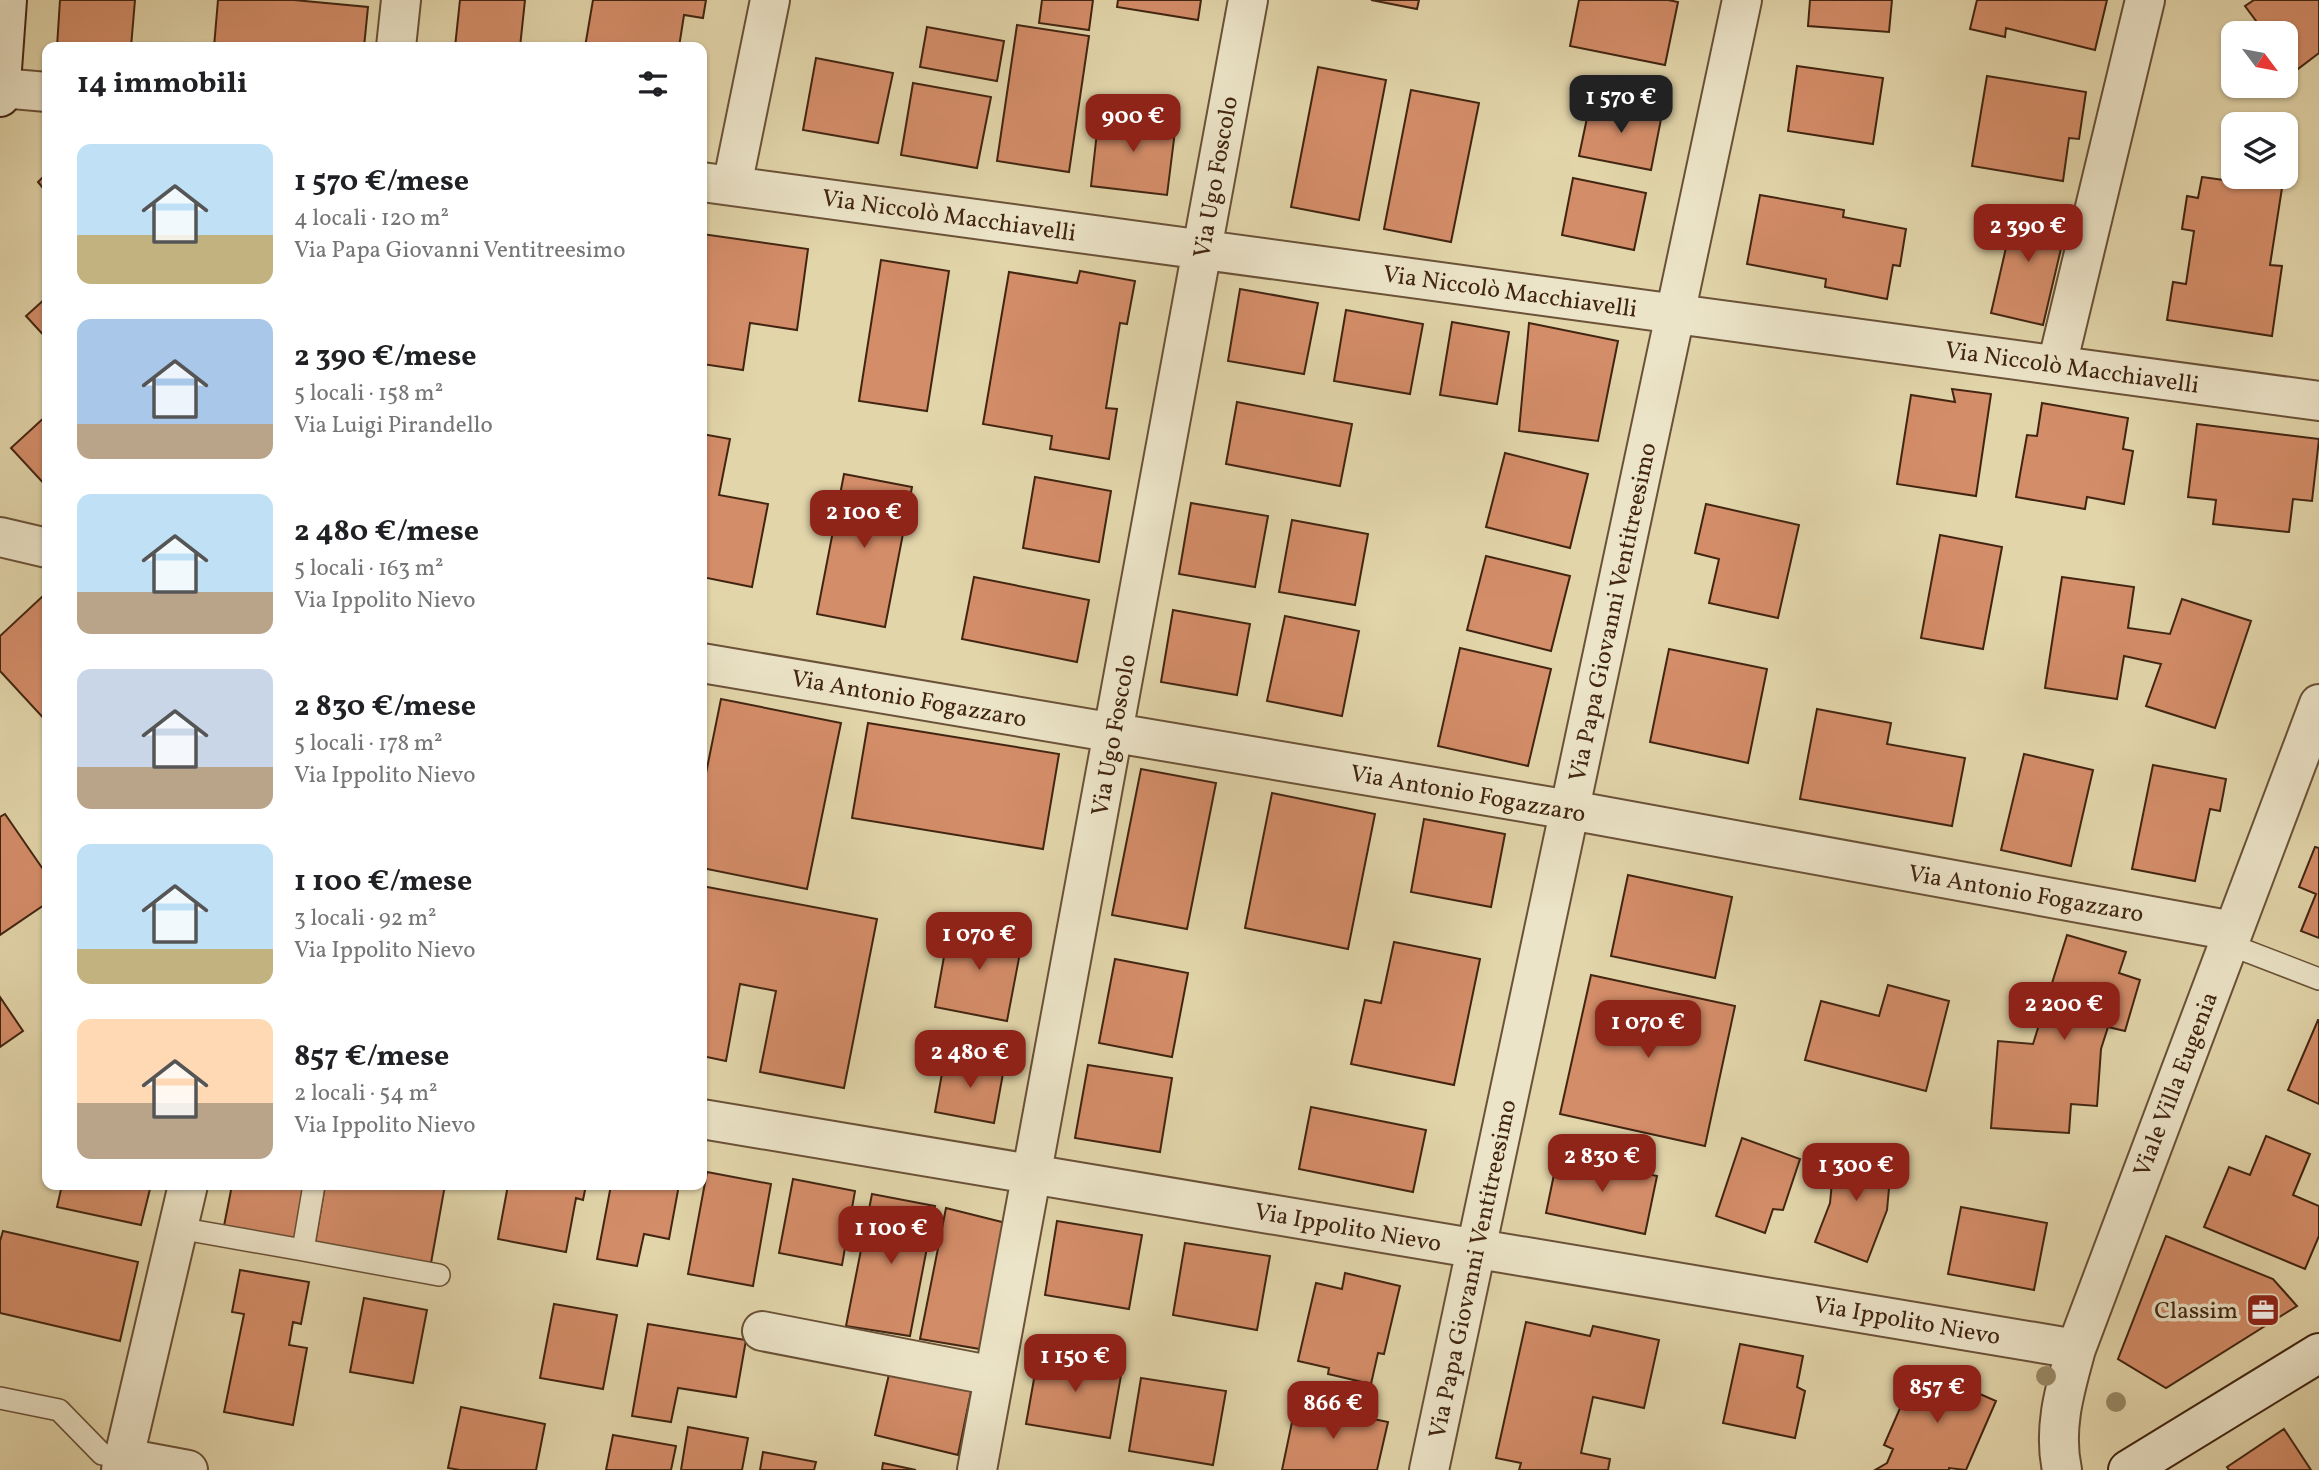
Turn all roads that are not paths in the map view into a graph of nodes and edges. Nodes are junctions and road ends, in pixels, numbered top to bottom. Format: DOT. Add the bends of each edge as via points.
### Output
graph roads {
  1 [pos="7,0"];
  2 [pos="401,0"];
  3 [pos="770,0"];
  4 [pos="1248,0"];
  5 [pos="1742,0"];
  6 [pos="2145,0"];
  7 [pos="397,42"];
  8 [pos="1,88"];
  9 [pos="42,92"];
  10 [pos="0,97"];
  11 [pos="717,184"];
  12 [pos="1202,250"];
  13 [pos="1675,314"];
  14 [pos="2057,365"];
  15 [pos="2319,401"];
  16 [pos="0,537"];
  17 [pos="42,547"];
  18 [pos="707,664"];
  19 [pos="2319,704"];
  20 [pos="1113,733"];
  21 [pos="1570,810"];
  22 [pos="2230,938"];
  23 [pos="2319,979"];
  24 [pos="707,1120"];
  25 [pos="1032,1174"];
  26 [pos="187,1190"];
  27 [pos="313,1190"];
  28 [pos="178,1228"];
  29 [pos="1476,1248"];
  30 [pos="303,1250"];
  31 [pos="439,1275"];
  32 [pos="762,1331"];
  33 [pos="2076,1349"];
  34 [pos="2319,1353"];
  35 [pos="994,1376"];
  36 [pos="0,1398"];
  37 [pos="123,1464"];
  38 [pos="188,1470"];
  39 [pos="977,1470"];
  40 [pos="1429,1470"];
  41 [pos="2062,1470"];
  42 [pos="2128,1470"];
  1 -- 8 [label="street"];
  2 -- 7 [label="street"];
  3 -- 11 [label="street"];
  4 -- 12 [label="street, Via Ugo Foscolo"];
  5 -- 13 [label="street, Via Papa Giovanni Ventitreesimo"];
  6 -- 14 [label="street"];
  8 -- 9 [label="street"];
  8 -- 10 [label="street"];
  11 -- 12 [label="street, Via Niccolò Macchiavelli"];
  12 -- 13 [label="street, Via Niccolò Macchiavelli"];
  12 -- 20 [label="street, Via Ugo Foscolo"];
  13 -- 14 [label="street, Via Niccolò Macchiavelli"];
  13 -- 21 [label="street, Via Papa Giovanni Ventitreesimo"];
  14 -- 15 [label="street, Via Niccolò Macchiavelli"];
  16 -- 17 [label="street"];
  18 -- 20 [label="street, Via Antonio Fogazzaro"];
  19 -- 22 [label="street, Viale Villa Eugenia"];
  20 -- 21 [label="street, Via Antonio Fogazzaro"];
  20 -- 25 [label="street, Via Ugo Foscolo"];
  21 -- 22 [label="street, Via Antonio Fogazzaro"];
  21 -- 29 [label="street, Via Papa Giovanni Ventitreesimo"];
  22 -- 23 [label="lane"];
  22 -- 33 [label="street, Viale Villa Eugenia"];
  24 -- 25 [label="street, Via Ippolito Nievo"];
  25 -- 29 [label="street, Via Ippolito Nievo"];
  25 -- 35 [label="street, Via Ugo Foscolo"];
  26 -- 28 [label="street"];
  27 -- 30 [label="lane"];
  28 -- 30 [label="lane"];
  28 -- 37 [label="street"];
  29 -- 33 [label="street, Via Ippolito Nievo"];
  29 -- 40 [label="street, Via Papa Giovanni Ventitreesimo"];
  30 -- 31 [label="lane"];
  32 -- 35 [label="street"];
  33 -- 41 [label="street, Viale Villa Eugenia" via="2059,1418"];
  34 -- 42 [label="street"];
  35 -- 39 [label="street, Via Ugo Foscolo"];
  36 -- 37 [label="lane" via="59,1410 102,1454"];
  37 -- 38 [label="street"];
}
